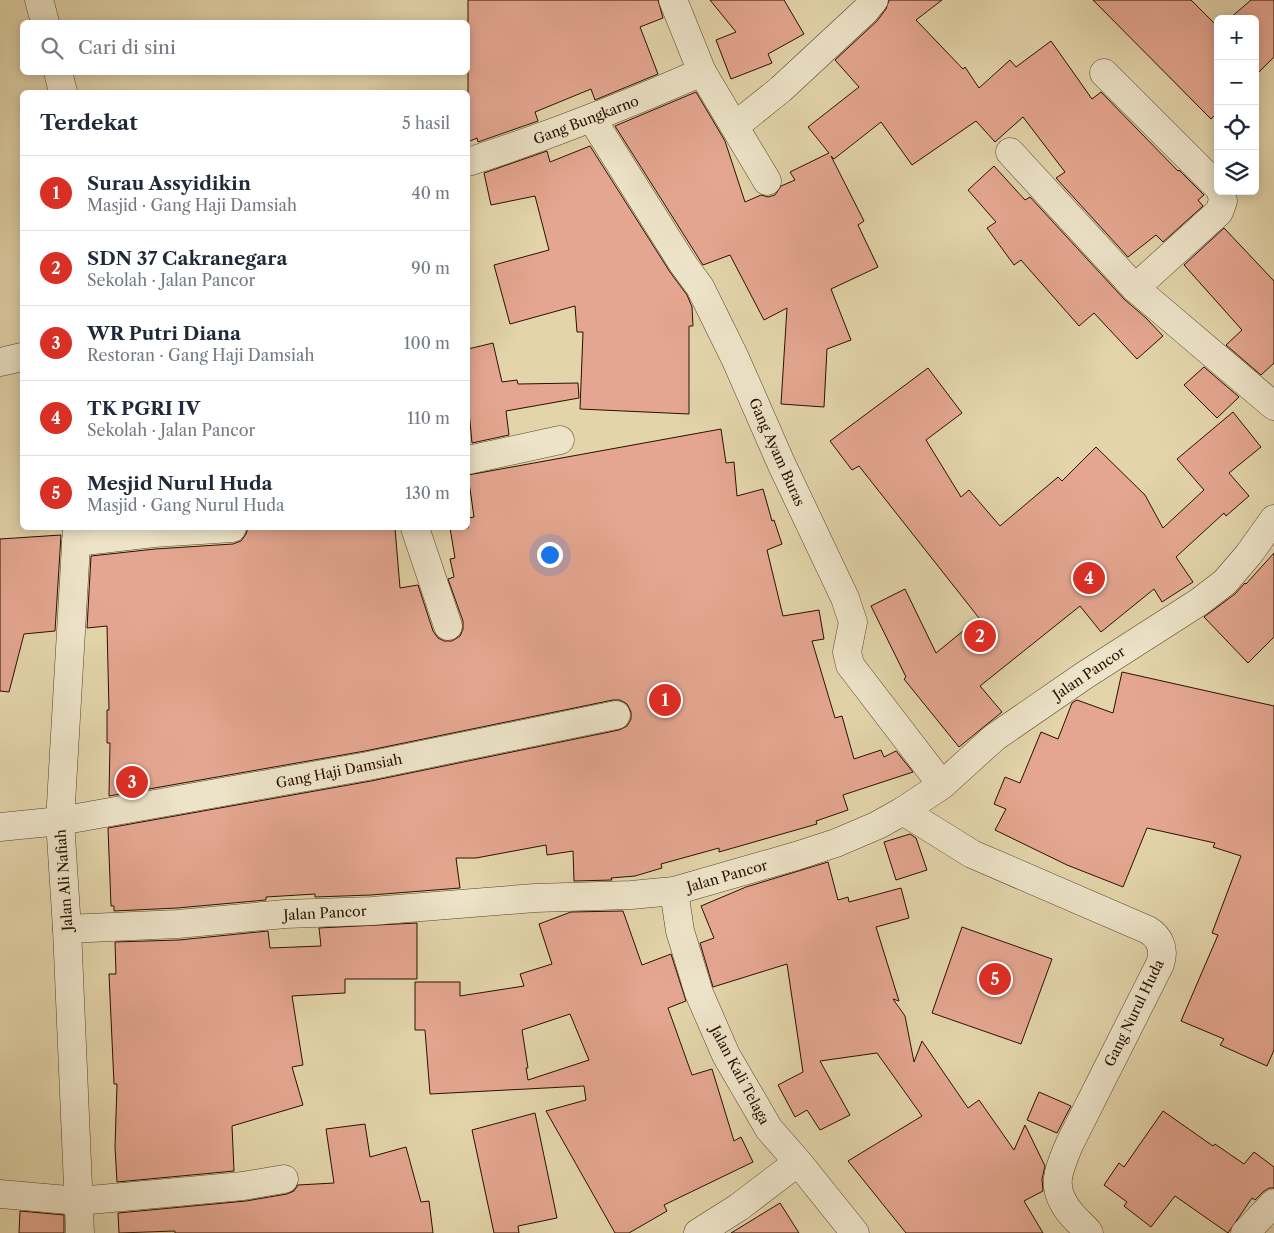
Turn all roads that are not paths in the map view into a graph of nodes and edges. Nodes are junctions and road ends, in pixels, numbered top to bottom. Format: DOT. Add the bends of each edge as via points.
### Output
graph roads {
  1 [pos="40,0"];
  2 [pos="673,0"];
  3 [pos="874,0"];
  4 [pos="45,20"];
  5 [pos="702,72"];
  6 [pos="1104,73"];
  7 [pos="59,75"];
  8 [pos="62,90"];
  9 [pos="592,119"];
  10 [pos="734,126"];
  11 [pos="1010,152"];
  12 [pos="470,161"];
  13 [pos="767,181"];
  14 [pos="1214,183"];
  15 [pos="1222,195"];
  16 [pos="1135,288"];
  17 [pos="20,357"];
  18 [pos="0,362"];
  19 [pos="1274,406"];
  20 [pos="560,440"];
  21 [pos="470,460"];
  22 [pos="1274,519"];
  23 [pos="201,530"];
  24 [pos="416,530"];
  25 [pos="76,535"];
  26 [pos="448,626"];
  27 [pos="616,715"];
  28 [pos="942,785"];
  29 [pos="903,811"];
  30 [pos="60,821"];
  31 [pos="0,827"];
  32 [pos="674,892"];
  33 [pos="67,930"];
  34 [pos="798,1162"];
  35 [pos="284,1179"];
  36 [pos="0,1194"];
  37 [pos="79,1201"];
  38 [pos="1274,1203"];
  39 [pos="80,1233"];
  40 [pos="698,1233"];
  41 [pos="855,1233"];
  42 [pos="1089,1233"];
  43 [pos="1244,1233"];
  1 -- 4 [label="street"];
  2 -- 5 [label="street"];
  3 -- 10 [label="street" via="781,89"];
  5 -- 9 [label="street, Gang Bungkarno"];
  5 -- 10 [label="street"];
  6 -- 14 [label="street"];
  7 -- 8 [label="street"];
  9 -- 12 [label="street, Gang Bungkarno"];
  9 -- 28 [label="street, Gang Ayam Buras" via="700,287 720,326 845,598 853,622 847,652 850,665"];
  10 -- 13 [label="street"];
  11 -- 16 [label="street"];
  15 -- 16 [label="street" via="1219,212"];
  16 -- 19 [label="street"];
  17 -- 18 [label="street"];
  20 -- 21 [label="street"];
  22 -- 28 [label="street, Jalan Pancor" via="1225,582 995,738"];
  23 -- 25 [label="street"];
  24 -- 26 [label="street"];
  25 -- 30 [label="street, Jalan Ali Nafiah"];
  27 -- 30 [label="street, Gang Haji Damsiah" via="368,766"];
  28 -- 29 [label="street, Jalan Pancor"];
  29 -- 32 [label="street, Jalan Pancor" via="836,843"];
  29 -- 42 [label="street, Gang Nurul Huda" via="972,854 1148,930 1160,942 1160,964 1058,1172 1061,1200"];
  30 -- 31 [label="street, Gang Haji Damsiah"];
  30 -- 33 [label="street, Jalan Ali Nafiah"];
  32 -- 33 [label="street, Jalan Pancor" via="536,898"];
  32 -- 34 [label="street, Jalan Kali Telaga" via="680,930 699,993 726,1055 769,1129"];
  33 -- 37 [label="street, Jalan Ali Nafiah"];
  34 -- 40 [label="street" via="739,1207"];
  34 -- 41 [label="street, Jalan Kali Telaga"];
  35 -- 37 [label="street" via="243,1186"];
  36 -- 37 [label="street"];
  37 -- 39 [label="street, Jalan Ali Nafiah"];
  38 -- 43 [label="street"];
}
